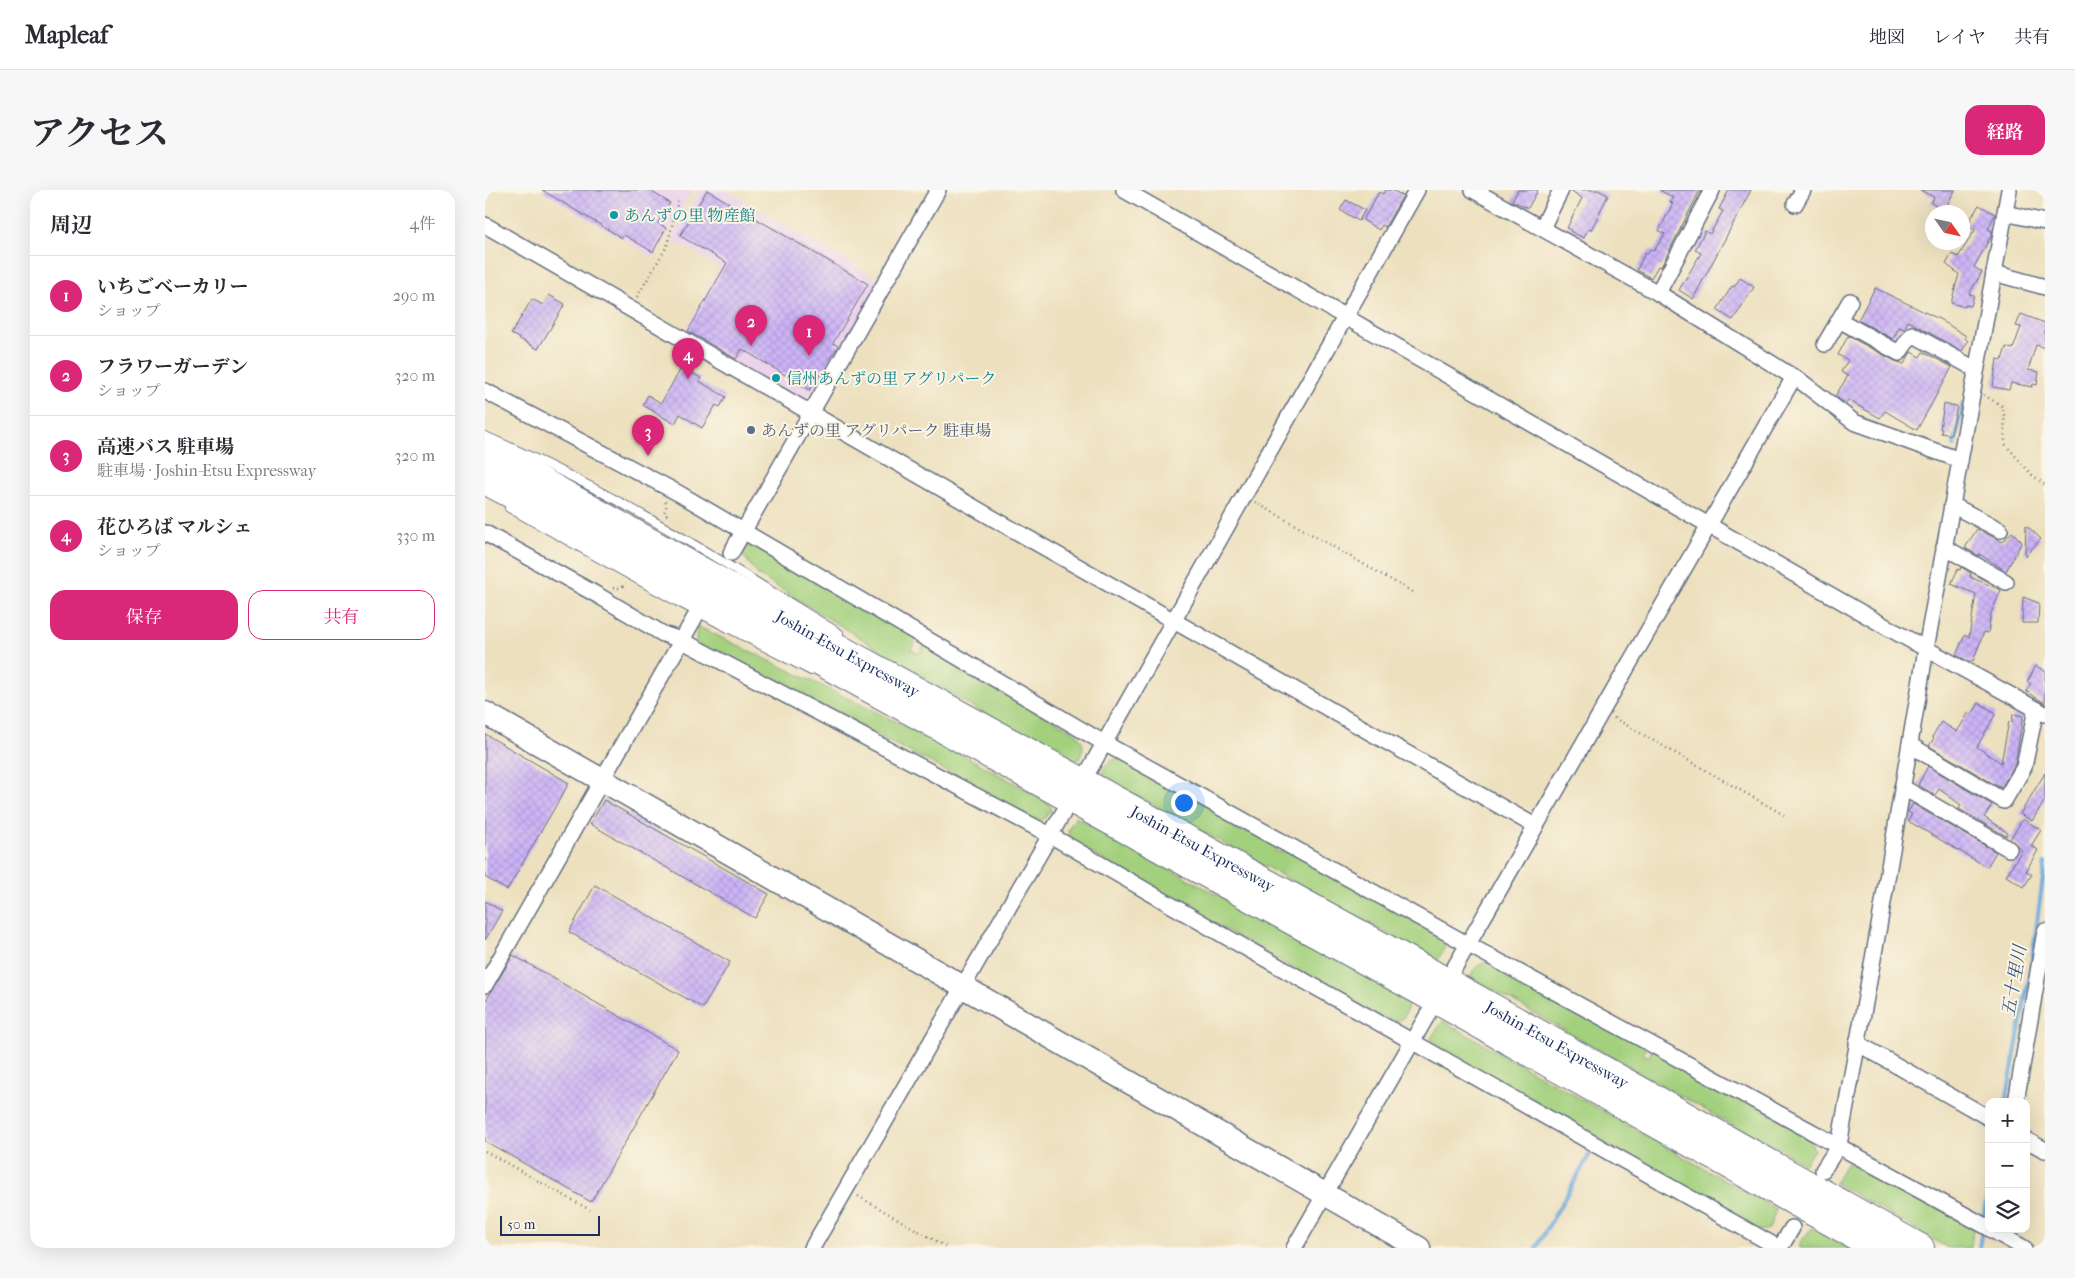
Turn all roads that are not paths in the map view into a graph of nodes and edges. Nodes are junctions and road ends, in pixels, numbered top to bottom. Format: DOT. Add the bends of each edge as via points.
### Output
graph roads {
  1 [pos="938,190"];
  2 [pos="1124,190"];
  3 [pos="1417,190"];
  4 [pos="1473,190"];
  5 [pos="1561,190"];
  6 [pos="1712,190"];
  7 [pos="1803,190"];
  8 [pos="2009,190"];
  9 [pos="1795,204"];
  10 [pos="2010,215"];
  11 [pos="2045,222"];
  12 [pos="485,225"];
  13 [pos="1542,228"];
  14 [pos="1994,272"];
  15 [pos="2045,287"];
  16 [pos="1658,293"];
  17 [pos="1850,301"];
  18 [pos="1345,316"];
  19 [pos="1839,320"];
  20 [pos="1825,344"];
  21 [pos="1975,369"];
  22 [pos="1794,377"];
  23 [pos="485,392"];
  24 [pos="810,412"];
  25 [pos="485,436"];
  26 [pos="485,450"];
  27 [pos="1960,460"];
  28 [pos="485,480"];
  29 [pos="502,504"];
  30 [pos="1952,505"];
  31 [pos="1708,525"];
  32 [pos="744,530"];
  33 [pos="2000,530"];
  34 [pos="485,533"];
  35 [pos="1944,547"];
  36 [pos="731,553"];
  37 [pos="2006,582"];
  38 [pos="695,618"];
  39 [pos="1173,620"];
  40 [pos="681,640"];
  41 [pos="849,640"];
  42 [pos="1926,649"];
  43 [pos="899,672"];
  44 [pos="818,675"];
  45 [pos="881,704"];
  46 [pos="2041,711"];
  47 [pos="485,713"];
  48 [pos="985,740"];
  49 [pos="1105,743"];
  50 [pos="1910,745"];
  51 [pos="1088,772"];
  52 [pos="603,780"];
  53 [pos="1902,787"];
  54 [pos="1063,813"];
  55 [pos="1535,826"];
  56 [pos="1050,835"];
  57 [pos="2009,849"];
  58 [pos="2045,932"];
  59 [pos="1467,944"];
  60 [pos="1452,972"];
  61 [pos="485,986"];
  62 [pos="961,986"];
  63 [pos="1428,1014"];
  64 [pos="1412,1041"];
  65 [pos="1857,1043"];
  66 [pos="2017,1098"];
  67 [pos="1985,1116"];
  68 [pos="2030,1142"];
  69 [pos="1839,1145"];
  70 [pos="2045,1150"];
  71 [pos="1823,1170"];
  72 [pos="1325,1194"];
  73 [pos="1791,1228"];
  74 [pos="1985,1228"];
  75 [pos="1994,1233"];
  76 [pos="812,1248"];
  77 [pos="1294,1248"];
  78 [pos="1419,1248"];
  79 [pos="1779,1248"];
  80 [pos="1878,1248"];
  81 [pos="1921,1248"];
  82 [pos="2023,1248"];
  1 -- 24 [label="street"];
  2 -- 18 [label="street"];
  3 -- 18 [label="street"];
  4 -- 13 [label="street"];
  5 -- 13 [label="street"];
  6 -- 16 [label="street"];
  7 -- 9 [label="street"];
  8 -- 10 [label="street"];
  10 -- 11 [label="street"];
  10 -- 14 [label="street"];
  12 -- 24 [label="street"];
  13 -- 16 [label="street"];
  14 -- 15 [label="street"];
  14 -- 21 [label="street"];
  16 -- 22 [label="street"];
  17 -- 19 [label="street"];
  18 -- 31 [label="street"];
  18 -- 39 [label="street"];
  19 -- 20 [label="street"];
  19 -- 21 [label="street" via="1899,353 1912,334"];
  21 -- 27 [label="street"];
  22 -- 27 [label="street" via="1854,422"];
  22 -- 31 [label="street"];
  23 -- 32 [label="street"];
  24 -- 32 [label="street"];
  24 -- 39 [label="street"];
  25 -- 41 [label="lane" via="639,512"];
  26 -- 48 [label="highway, Joshin-Etsu Expressway" via="845,652"];
  27 -- 30 [label="street"];
  28 -- 48 [label="highway, Joshin-Etsu Expressway"];
  29 -- 44 [label="lane"];
  30 -- 33 [label="street"];
  30 -- 35 [label="street"];
  31 -- 42 [label="street"];
  31 -- 55 [label="street"];
  32 -- 36 [label="street"];
  32 -- 49 [label="street"];
  34 -- 40 [label="street" via="663,634"];
  35 -- 37 [label="street"];
  35 -- 42 [label="street"];
  38 -- 40 [label="street"];
  39 -- 49 [label="street"];
  39 -- 55 [label="street"];
  40 -- 52 [label="street"];
  40 -- 56 [label="street"];
  42 -- 46 [label="street"];
  42 -- 50 [label="street"];
  43 -- 48 [label="lane"];
  45 -- 48 [label="lane"];
  46 -- 50 [label="street" via="2024,767 2004,801"];
  47 -- 52 [label="street"];
  48 -- 80 [label="highway, Joshin-Etsu Expressway" via="1419,990"];
  48 -- 81 [label="highway, Joshin-Etsu Expressway" via="1416,965"];
  49 -- 51 [label="street"];
  49 -- 59 [label="street"];
  50 -- 53 [label="street"];
  52 -- 61 [label="street"];
  52 -- 62 [label="street"];
  53 -- 57 [label="street"];
  53 -- 65 [label="street"];
  54 -- 56 [label="street"];
  55 -- 59 [label="street"];
  56 -- 62 [label="street"];
  56 -- 64 [label="street"];
  58 -- 66 [label="street"];
  59 -- 60 [label="street"];
  59 -- 69 [label="street"];
  62 -- 72 [label="street"];
  62 -- 76 [label="street"];
  63 -- 64 [label="street"];
  64 -- 72 [label="street"];
  64 -- 79 [label="street"];
  65 -- 67 [label="street"];
  65 -- 69 [label="street"];
  68 -- 70 [label="street"];
  69 -- 71 [label="street"];
  69 -- 74 [label="street"];
  72 -- 77 [label="street"];
  72 -- 78 [label="street"];
  73 -- 79 [label="street"];
  75 -- 82 [label="street"];
}
